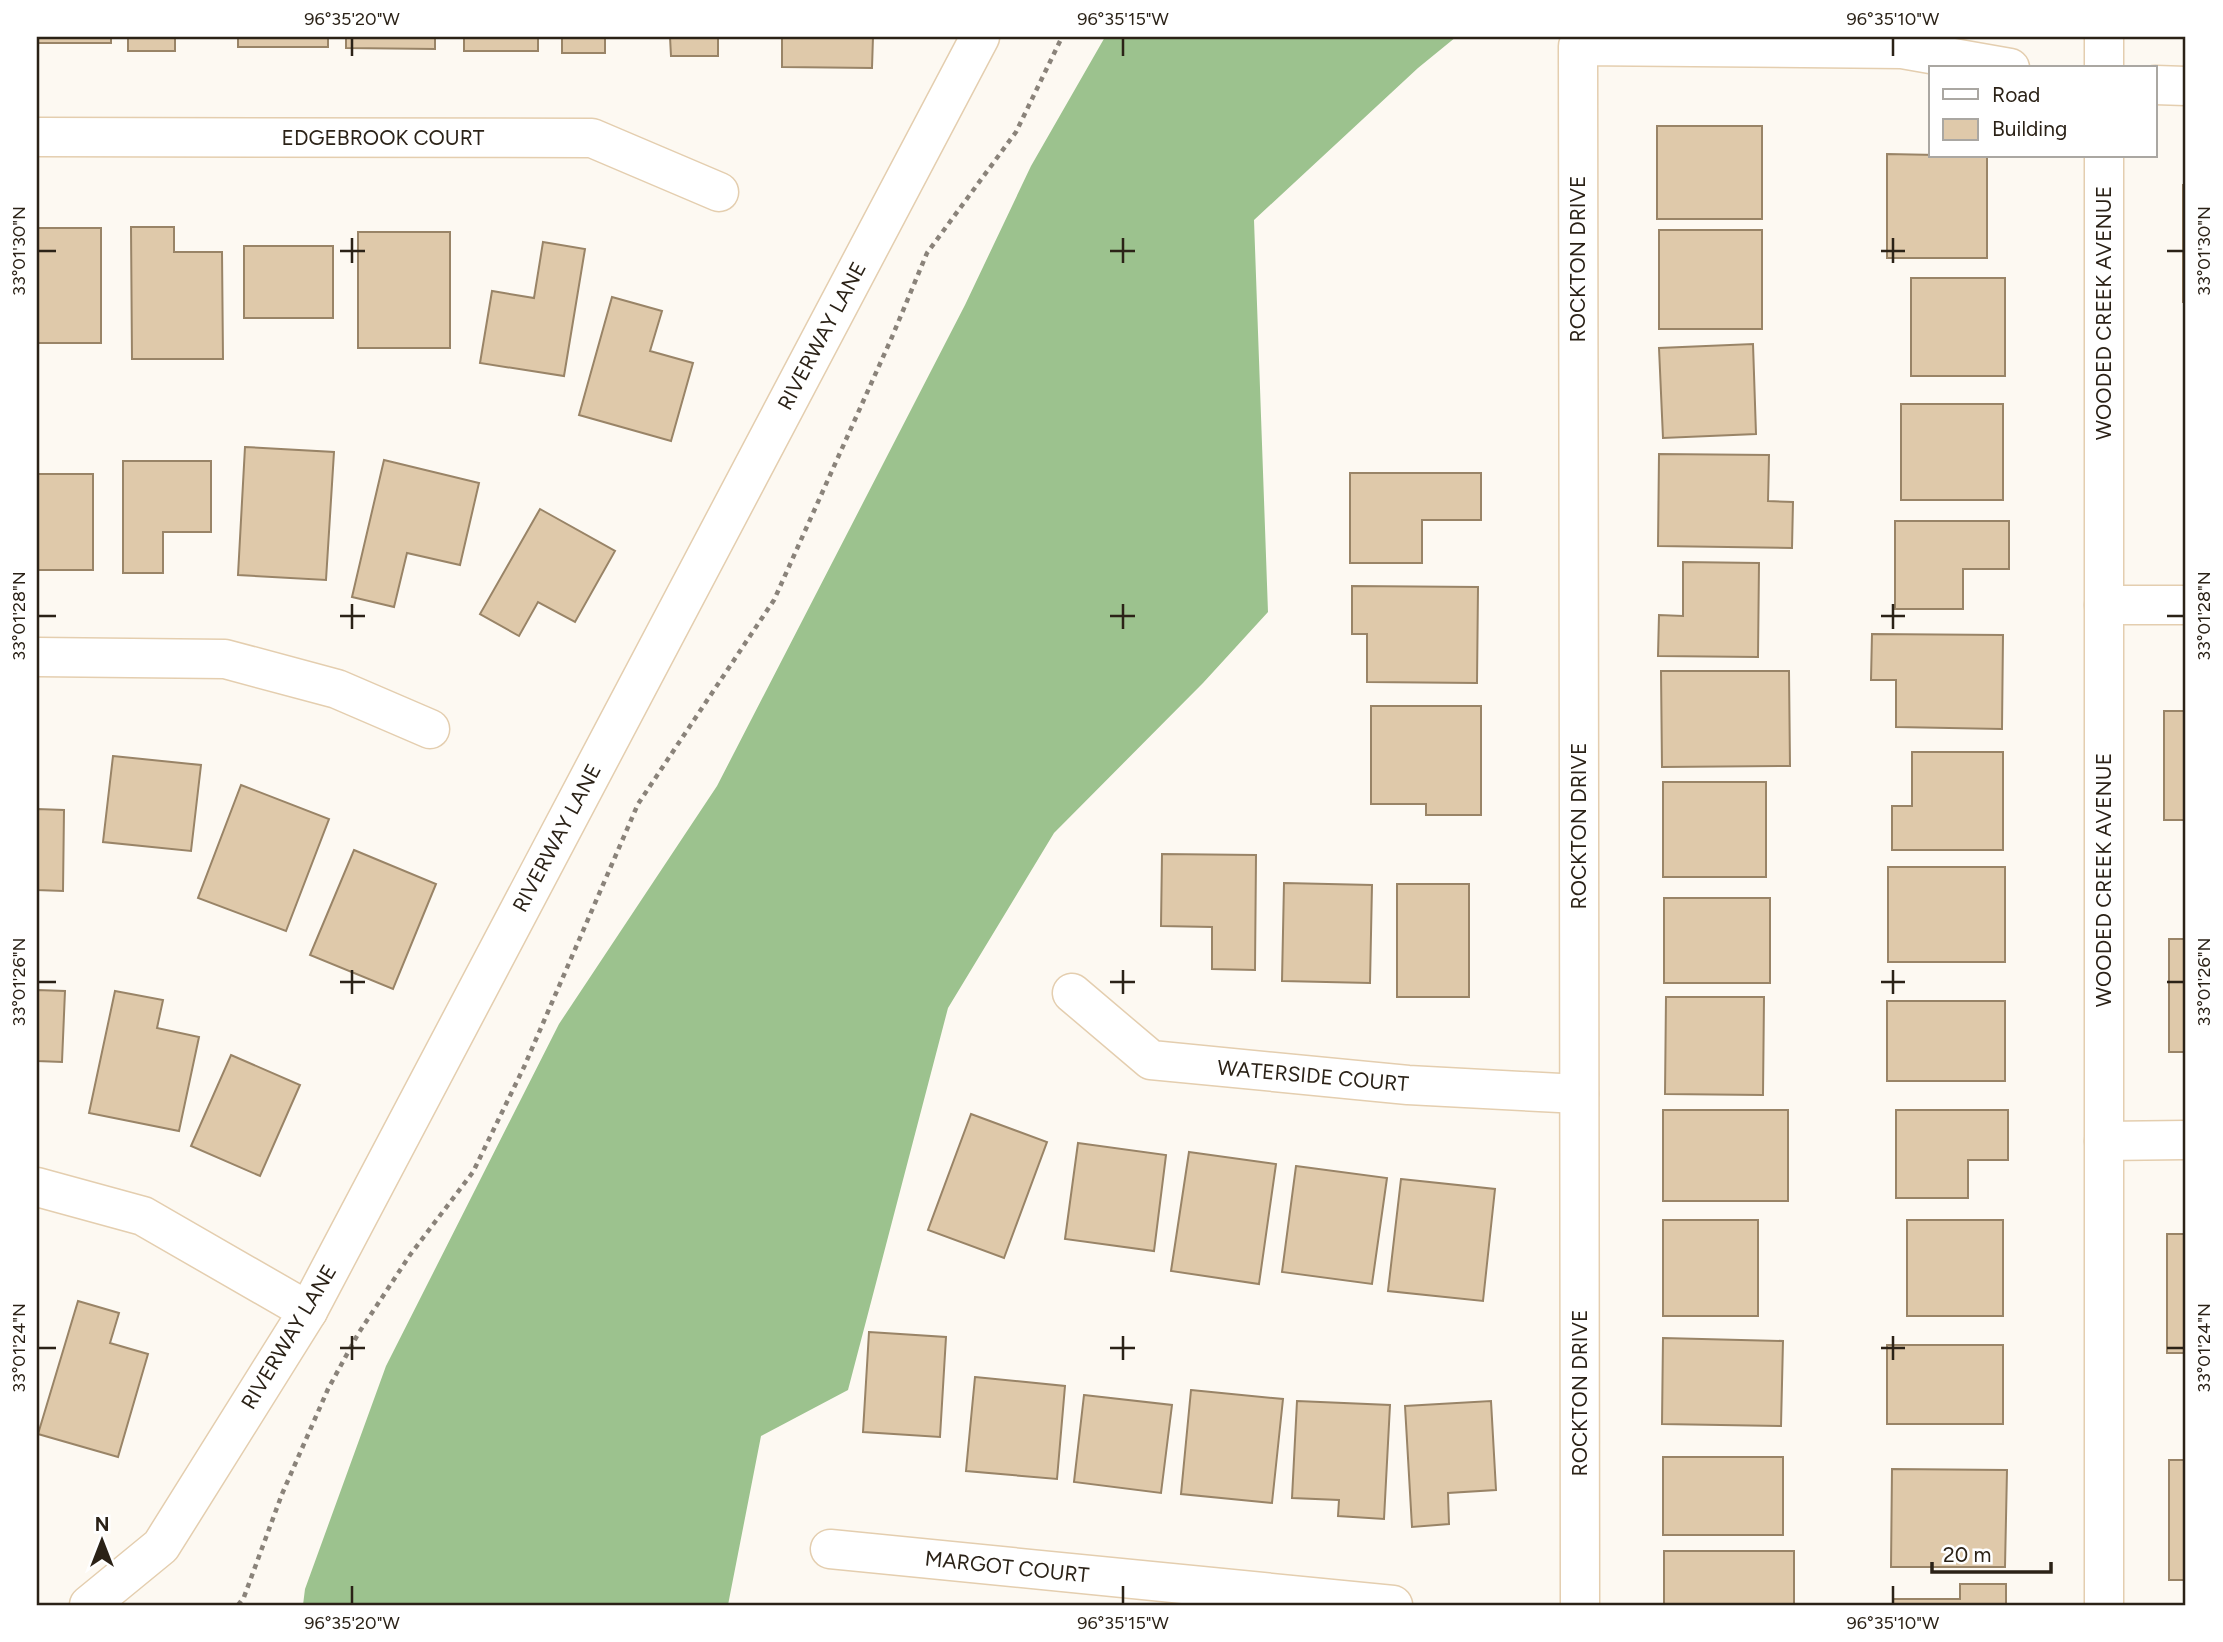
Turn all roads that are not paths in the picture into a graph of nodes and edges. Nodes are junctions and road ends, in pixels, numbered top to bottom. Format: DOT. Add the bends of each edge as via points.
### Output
graph roads {
  1 [pos="980,37"];
  2 [pos="2104,37"];
  3 [pos="1999,66"];
  4 [pos="2104,66"];
  5 [pos="2156,85"];
  6 [pos="2186,86"];
  7 [pos="37,136"];
  8 [pos="2104,158"];
  9 [pos="719,192"];
  10 [pos="2186,605"];
  11 [pos="2104,606"];
  12 [pos="37,657"];
  13 [pos="430,729"];
  14 [pos="1072,993"];
  15 [pos="1579,1094"];
  16 [pos="2186,1140"];
  17 [pos="2104,1141"];
  18 [pos="37,1187"];
  19 [pos="308,1311"];
  20 [pos="830,1549"];
  21 [pos="89,1605"];
  22 [pos="1393,1605"];
  23 [pos="1580,1605"];
  24 [pos="2104,1605"];
  1 -- 19 [label="street, RIVERWAY LANE"];
  2 -- 4 [label="street"];
  3 -- 15 [label="street, ROCKTON DRIVE" via="1902,49 1578,46"];
  5 -- 6 [label="street"];
  7 -- 9 [label="street, EDGEBROOK COURT" via="592,138"];
  8 -- 11 [label="street, WOODED CREEK AVENUE"];
  10 -- 11 [label="street"];
  11 -- 17 [label="street, WOODED CREEK AVENUE"];
  12 -- 13 [label="street" via="225,659 337,689"];
  14 -- 15 [label="street, WATERSIDE COURT" via="1152,1060 1408,1085"];
  15 -- 23 [label="street, ROCKTON DRIVE"];
  16 -- 17 [label="street"];
  17 -- 24 [label="street, WOODED CREEK AVENUE"];
  18 -- 19 [label="street" via="143,1216"];
  19 -- 21 [label="street, RIVERWAY LANE" via="161,1546"];
  20 -- 22 [label="street, MARGOT COURT"];
}
